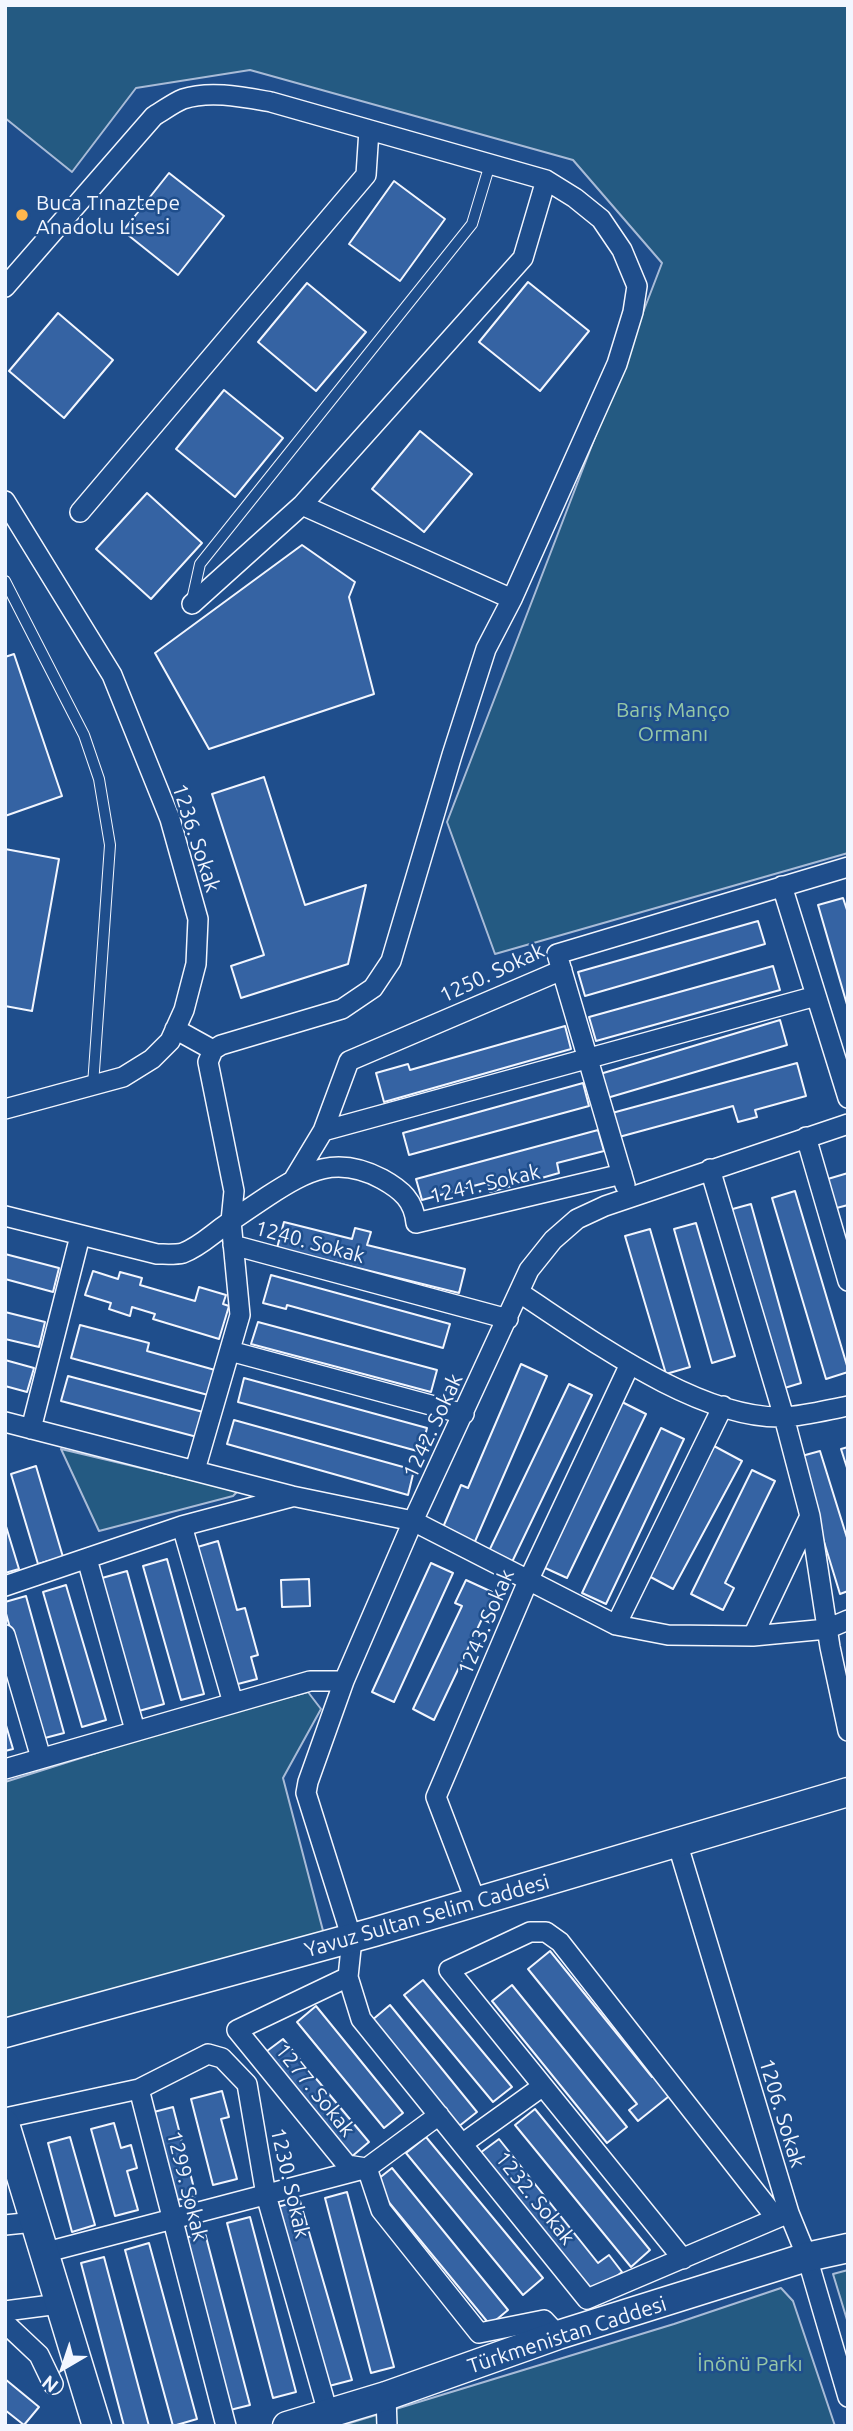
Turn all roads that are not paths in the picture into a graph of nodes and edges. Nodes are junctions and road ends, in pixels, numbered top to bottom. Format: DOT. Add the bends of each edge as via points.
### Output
graph roads {
  1 [pos="369,130"];
  2 [pos="490,164"];
  3 [pos="546,180"];
  4 [pos="5,287"];
  5 [pos="5,502"];
  6 [pos="302,505"];
  7 [pos="80,512"];
  8 [pos="5,581"];
  9 [pos="512,599"];
  10 [pos="191,604"];
  11 [pos="848,867"];
  12 [pos="782,886"];
  13 [pos="562,971"];
  14 [pos="816,996"];
  15 [pos="175,1029"];
  16 [pos="213,1050"];
  17 [pos="588,1060"];
  18 [pos="93,1085"];
  19 [pos="848,1098"];
  20 [pos="5,1109"];
  21 [pos="848,1124"];
  22 [pos="323,1131"];
  23 [pos="806,1137"];
  24 [pos="710,1169"];
  25 [pos="622,1174"];
  26 [pos="294,1179"];
  27 [pos="629,1196"];
  28 [pos="5,1216"];
  29 [pos="231,1221"];
  30 [pos="80,1236"];
  31 [pos="233,1245"];
  32 [pos="847,1278"];
  33 [pos="520,1293"];
  34 [pos="508,1319"];
  35 [pos="230,1351"];
  36 [pos="630,1364"];
  37 [pos="723,1406"];
  38 [pos="848,1406"];
  39 [pos="464,1414"];
  40 [pos="784,1417"];
  41 [pos="5,1422"];
  42 [pos="31,1429"];
  43 [pos="195,1470"];
  44 [pos="292,1496"];
  45 [pos="810,1516"];
  46 [pos="414,1521"];
  47 [pos="182,1526"];
  48 [pos="87,1559"];
  49 [pos="528,1581"];
  50 [pos="5,1586"];
  51 [pos="848,1620"];
  52 [pos="616,1625"];
  53 [pos="827,1629"];
  54 [pos="5,1635"];
  55 [pos="753,1636"];
  56 [pos="344,1681"];
  57 [pos="233,1703"];
  58 [pos="135,1730"];
  59 [pos="848,1731"];
  60 [pos="40,1758"];
  61 [pos="5,1769"];
  62 [pos="848,1792"];
  63 [pos="677,1842"];
  64 [pos="476,1902"];
  65 [pos="352,1938"];
  66 [pos="348,1978"];
  67 [pos="237,2030"];
  68 [pos="5,2033"];
  69 [pos="208,2054"];
  70 [pos="542,2087"];
  71 [pos="139,2090"];
  72 [pos="439,2115"];
  73 [pos="6,2127"];
  74 [pos="462,2144"];
  75 [pos="367,2168"];
  76 [pos="266,2195"];
  77 [pos="782,2216"];
  78 [pos="172,2220"];
  79 [pos="34,2222"];
  80 [pos="5,2225"];
  81 [pos="848,2248"];
  82 [pos="43,2253"];
  83 [pos="807,2257"];
  84 [pos="683,2259"];
  85 [pos="59,2304"];
  86 [pos="5,2311"];
  87 [pos="5,2323"];
  88 [pos="558,2336"];
  89 [pos="53,2384"];
  90 [pos="386,2396"];
  91 [pos="848,2397"];
  92 [pos="328,2413"];
  93 [pos="97,2426"];
  94 [pos="226,2426"];
  95 [pos="286,2426"];
  96 [pos="387,2426"];
  1 -- 2 [label="street"];
  1 -- 4 [label="street" via="271,102 209,95 182,99 154,116"];
  1 -- 7 [label="street" via="366,175"];
  2 -- 3 [label="street"];
  2 -- 10 [label="lane" via="472,224 200,564"];
  3 -- 6 [label="street" via="523,258"];
  3 -- 9 [label="street" via="601,219 622,250 637,286 617,364"];
  5 -- 15 [label="street, 1236. Sokak" via="111,674 170,819 198,919 196,964"];
  6 -- 9 [label="street"];
  6 -- 10 [label="street"];
  8 -- 18 [label="lane" via="84,735 99,779 110,845"];
  9 -- 16 [label="street" via="486,649 391,961 373,988 342,1009"];
  11 -- 12 [label="street, 1250. Sokak"];
  12 -- 13 [label="street, 1250. Sokak" via="557,954"];
  12 -- 14 [label="street"];
  13 -- 17 [label="street"];
  13 -- 22 [label="street, 1250. Sokak" via="349,1061"];
  14 -- 17 [label="street"];
  14 -- 19 [label="street"];
  15 -- 16 [label="street"];
  15 -- 18 [label="street, 1236. Sokak" via="152,1059 123,1077"];
  16 -- 29 [label="street" via="208,1062 234,1191"];
  17 -- 22 [label="street"];
  17 -- 25 [label="street"];
  18 -- 20 [label="street, 1236. Sokak"];
  21 -- 23 [label="street, 1242. Sokak"];
  22 -- 26 [label="street, 1250. Sokak"];
  23 -- 24 [label="street, 1242. Sokak"];
  23 -- 32 [label="street"];
  24 -- 27 [label="street, 1242. Sokak"];
  24 -- 40 [label="street"];
  25 -- 26 [label="street, 1241. Sokak" via="416,1223 407,1196 375,1175 337,1166 318,1168"];
  25 -- 27 [label="street"];
  26 -- 29 [label="street, 1241. Sokak"];
  27 -- 33 [label="street, 1242. Sokak" via="577,1219 553,1240 529,1270"];
  28 -- 30 [label="street, 1240. Sokak"];
  29 -- 30 [label="street, 1240. Sokak" via="180,1254 157,1254"];
  29 -- 31 [label="street, 1240. Sokak"];
  30 -- 42 [label="street"];
  31 -- 34 [label="street, 1240. Sokak"];
  31 -- 35 [label="street" via="240,1314"];
  33 -- 34 [label="street, 1242. Sokak"];
  33 -- 36 [label="street"];
  34 -- 39 [label="street, 1242. Sokak"];
  35 -- 39 [label="street"];
  35 -- 43 [label="street"];
  36 -- 37 [label="street"];
  36 -- 49 [label="street, 1243. Sokak"];
  37 -- 40 [label="street"];
  37 -- 52 [label="street"];
  38 -- 40 [label="street"];
  39 -- 46 [label="street, 1242. Sokak"];
  40 -- 45 [label="street"];
  41 -- 42 [label="street"];
  42 -- 43 [label="street"];
  43 -- 44 [label="street"];
  44 -- 46 [label="street"];
  44 -- 47 [label="street"];
  45 -- 53 [label="street"];
  45 -- 55 [label="street"];
  46 -- 49 [label="street"];
  46 -- 56 [label="street, 1242. Sokak"];
  47 -- 48 [label="street"];
  47 -- 57 [label="street"];
  48 -- 50 [label="street"];
  48 -- 58 [label="street"];
  49 -- 52 [label="street"];
  49 -- 64 [label="street, 1243. Sokak" via="436,1797"];
  51 -- 53 [label="street"];
  52 -- 55 [label="street" via="668,1635"];
  53 -- 55 [label="street"];
  53 -- 59 [label="street"];
  54 -- 60 [label="street"];
  56 -- 57 [label="street" via="310,1681"];
  56 -- 65 [label="street, 1242. Sokak" via="306,1794"];
  57 -- 58 [label="street"];
  58 -- 60 [label="street"];
  60 -- 61 [label="street"];
  62 -- 63 [label="main road, Yavuz Sultan Selim Caddesi"];
  63 -- 64 [label="main road, Yavuz Sultan Selim Caddesi"];
  63 -- 77 [label="street, 1206. Sokak"];
  64 -- 65 [label="main road, Yavuz Sultan Selim Caddesi"];
  65 -- 66 [label="street, 1232. Sokak"];
  65 -- 68 [label="main road, Yavuz Sultan Selim Caddesi"];
  66 -- 67 [label="street, 1277. Sokak"];
  66 -- 72 [label="street, 1232. Sokak" via="361,2019"];
  67 -- 69 [label="street"];
  67 -- 75 [label="street, 1277. Sokak" via="347,2165"];
  69 -- 71 [label="street"];
  69 -- 76 [label="street, 1230. Sokak" via="222,2058 247,2084"];
  70 -- 74 [label="street"];
  70 -- 77 [label="street" via="449,1970 530,1932 546,1932 560,1942"];
  70 -- 84 [label="street"];
  71 -- 73 [label="street"];
  71 -- 78 [label="street, 1299. Sokak"];
  72 -- 74 [label="street, 1232. Sokak"];
  72 -- 75 [label="street"];
  73 -- 79 [label="main road"];
  74 -- 84 [label="street, 1232. Sokak" via="587,2299"];
  75 -- 76 [label="street"];
  75 -- 88 [label="street" via="381,2210 479,2333 544,2320"];
  76 -- 78 [label="street"];
  76 -- 92 [label="street, 1230. Sokak"];
  77 -- 83 [label="street, 1206. Sokak"];
  77 -- 84 [label="street, 1232. Sokak"];
  78 -- 82 [label="street"];
  78 -- 94 [label="street, 1299. Sokak"];
  79 -- 80 [label="street"];
  79 -- 82 [label="main road"];
  81 -- 83 [label="main road, Türkmenistan Caddesi"];
  82 -- 85 [label="main road"];
  83 -- 88 [label="main road, Türkmenistan Caddesi"];
  83 -- 91 [label="street, 1206. Sokak"];
  85 -- 86 [label="street"];
  85 -- 93 [label="main road"];
  87 -- 89 [label="street" via="39,2355"];
  88 -- 90 [label="main road, Türkmenistan Caddesi"];
  90 -- 92 [label="main road, Türkmenistan Caddesi"];
  90 -- 96 [label="street"];
  92 -- 95 [label="main road, Türkmenistan Caddesi"];
}
